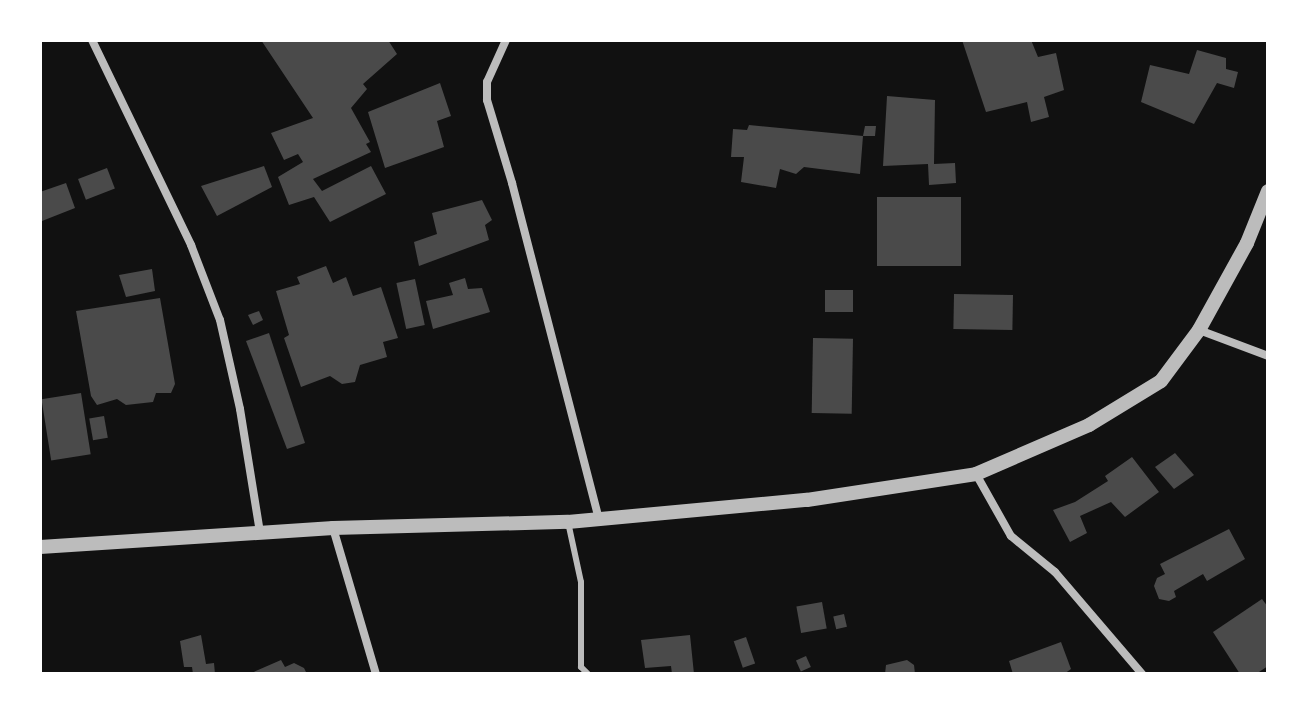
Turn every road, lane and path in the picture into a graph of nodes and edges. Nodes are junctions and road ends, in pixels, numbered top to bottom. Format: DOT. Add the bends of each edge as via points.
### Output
graph roads {
  1 [pos="92,40"];
  2 [pos="506,40"];
  3 [pos="1268,191"];
  4 [pos="1199,330"];
  5 [pos="1268,356"];
  6 [pos="976,474"];
  7 [pos="599,519"];
  8 [pos="568,522"];
  9 [pos="333,528"];
  10 [pos="260,533"];
  11 [pos="40,547"];
  12 [pos="376,674"];
  13 [pos="588,674"];
  14 [pos="1142,674"];
  1 -- 10 [label="street" via="191,245 220,320"];
  2 -- 7 [label="street" via="487,82 487,100"];
  3 -- 4 [label="street" via="1247,243"];
  4 -- 5 [label="street"];
  4 -- 6 [label="street" via="1161,381 1089,425"];
  6 -- 7 [label="street" via="807,500"];
  6 -- 14 [label="street" via="1011,536 1055,572"];
  7 -- 8 [label="street"];
  8 -- 9 [label="street"];
  8 -- 13 [label="lane" via="581,582 581,667"];
  9 -- 10 [label="street"];
  9 -- 12 [label="street"];
  10 -- 11 [label="street"];
}
